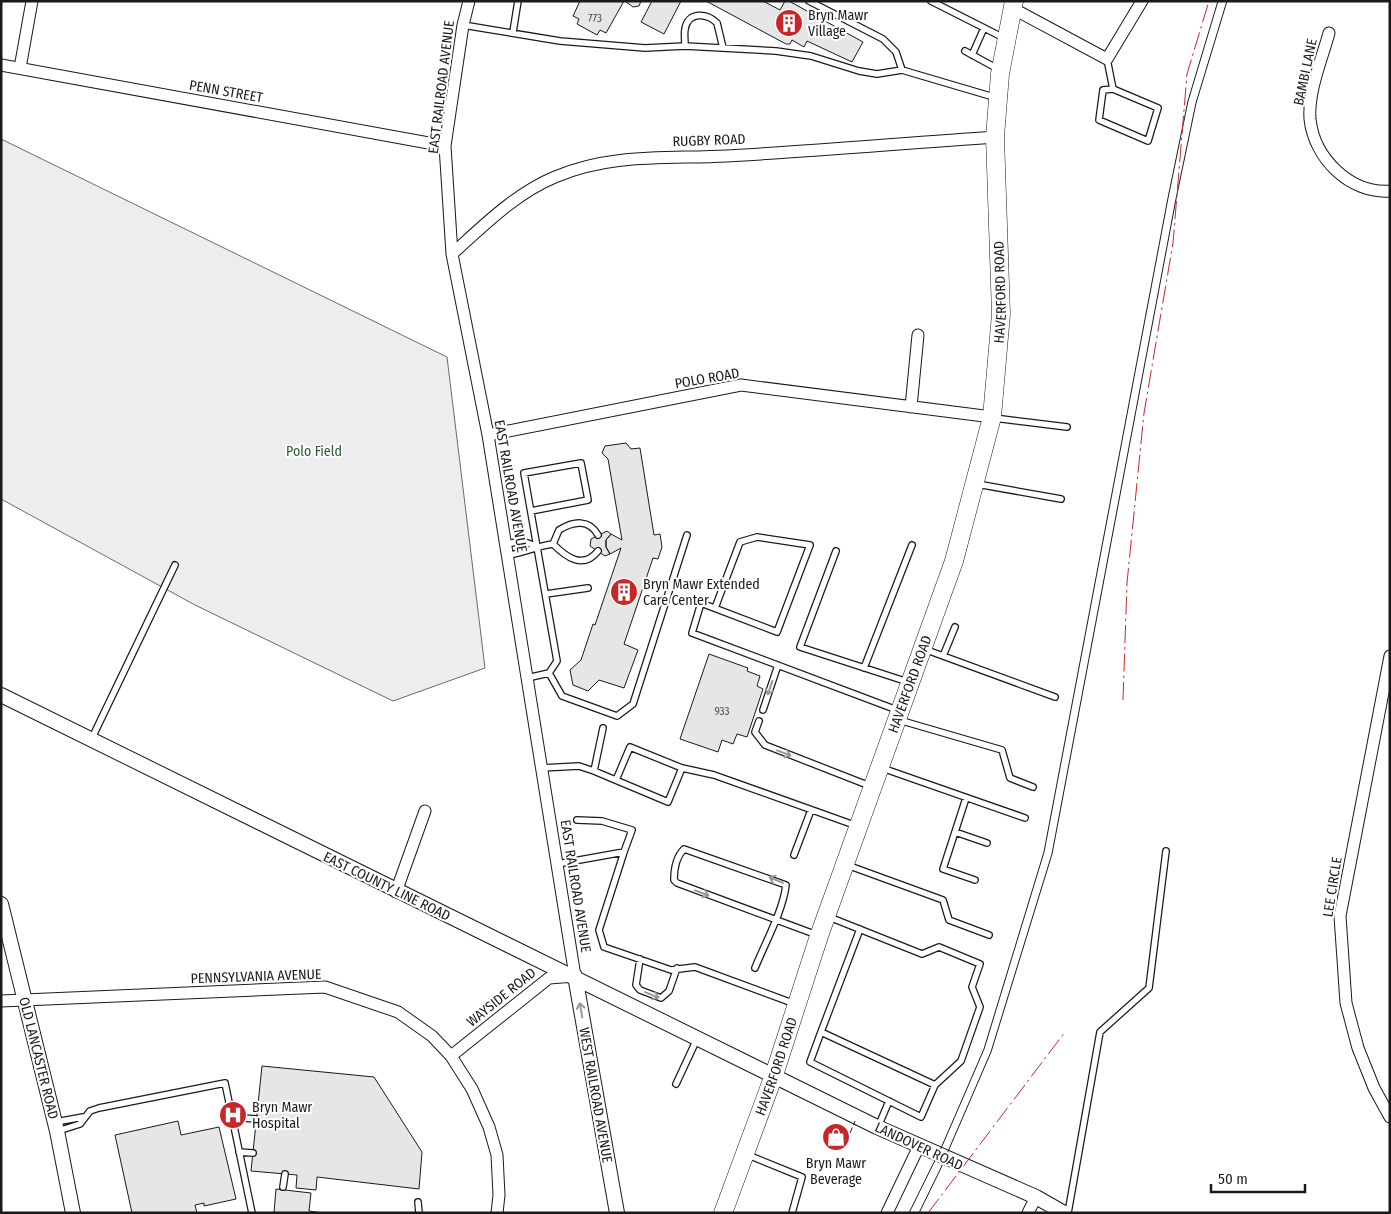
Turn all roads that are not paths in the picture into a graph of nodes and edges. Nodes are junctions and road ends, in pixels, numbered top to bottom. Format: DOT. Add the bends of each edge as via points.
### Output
graph roads {
  1 [pos="32,1"];
  2 [pos="469,1"];
  3 [pos="518,1"];
  4 [pos="810,1"];
  5 [pos="931,1"];
  6 [pos="1142,1"];
  7 [pos="1013,5"];
  8 [pos="463,25"];
  9 [pos="984,28"];
  10 [pos="513,32"];
  11 [pos="1329,33"];
  12 [pos="1006,39"];
  13 [pos="685,46"];
  14 [pos="723,48"];
  15 [pos="965,51"];
  16 [pos="972,55"];
  17 [pos="1107,59"];
  18 [pos="1,65"];
  19 [pos="20,68"];
  20 [pos="902,70"];
  21 [pos="1001,70"];
  22 [pos="1112,89"];
  23 [pos="998,99"];
  24 [pos="995,136"];
  25 [pos="446,146"];
  26 [pos="1390,191"];
  27 [pos="452,254"];
  28 [pos="918,336"];
  29 [pos="911,407"];
  30 [pos="992,417"];
  31 [pos="1067,427"];
  32 [pos="488,435"];
  33 [pos="975,483"];
  34 [pos="1061,499"];
  35 [pos="531,511"];
  36 [pos="687,535"];
  37 [pos="598,536"];
  38 [pos="553,544"];
  39 [pos="912,545"];
  40 [pos="536,546"];
  41 [pos="507,549"];
  42 [pos="598,551"];
  43 [pos="836,551"];
  44 [pos="175,566"];
  45 [pos="588,588"];
  46 [pos="546,594"];
  47 [pos="716,608"];
  48 [pos="955,627"];
  49 [pos="922,648"];
  50 [pos="943,656"];
  51 [pos="1390,656"];
  52 [pos="778,665"];
  53 [pos="864,668"];
  54 [pos="549,673"];
  55 [pos="526,678"];
  56 [pos="910,683"];
  57 [pos="1,695"];
  58 [pos="1055,697"];
  59 [pos="763,710"];
  60 [pos="898,715"];
  61 [pos="759,721"];
  62 [pos="603,728"];
  63 [pos="92,738"];
  64 [pos="880,767"];
  65 [pos="541,768"];
  66 [pos="682,768"];
  67 [pos="594,771"];
  68 [pos="616,780"];
  69 [pos="873,787"];
  70 [pos="1032,787"];
  71 [pos="966,798"];
  72 [pos="811,810"];
  73 [pos="425,811"];
  74 [pos="1025,818"];
  75 [pos="576,820"];
  76 [pos="859,827"];
  77 [pos="955,832"];
  78 [pos="987,843"];
  79 [pos="1166,851"];
  80 [pos="624,852"];
  81 [pos="794,855"];
  82 [pos="557,864"];
  83 [pos="845,864"];
  84 [pos="974,880"];
  85 [pos="396,892"];
  86 [pos="1,904"];
  87 [pos="827,916"];
  88 [pos="774,921"];
  89 [pos="860,929"];
  90 [pos="989,935"];
  91 [pos="820,936"];
  92 [pos="640,959"];
  93 [pos="677,968"];
  94 [pos="755,968"];
  95 [pos="576,976"];
  96 [pos="24,1000"];
  97 [pos="1,1001"];
  98 [pos="796,1005"];
  99 [pos="821,1032"];
  100 [pos="697,1038"];
  101 [pos="451,1056"];
  102 [pos="774,1075"];
  103 [pos="676,1084"];
  104 [pos="935,1085"];
  105 [pos="889,1102"];
  106 [pos="232,1117"];
  107 [pos="1390,1117"];
  108 [pos="256,1119"];
  109 [pos="56,1127"];
  110 [pos="878,1127"];
  111 [pos="919,1146"];
  112 [pos="239,1152"];
  113 [pos="253,1153"];
  114 [pos="743,1153"];
  115 [pos="285,1174"];
  116 [pos="283,1187"];
  117 [pos="1036,1198"];
  118 [pos="418,1202"];
  119 [pos="250,1212"];
  120 [pos="73,1213"];
  121 [pos="419,1213"];
  122 [pos="496,1213"];
  123 [pos="617,1213"];
  124 [pos="723,1213"];
  125 [pos="792,1213"];
  126 [pos="887,1213"];
  127 [pos="1028,1213"];
  128 [pos="1066,1213"];
  1 -- 19 [label="street"];
  2 -- 8 [label="street, EAST RAILROAD AVENUE"];
  3 -- 10 [label="lane"];
  4 -- 20 [label="lane" via="883,39 896,52"];
  5 -- 9 [label="lane"];
  6 -- 17 [label="street"];
  7 -- 12 [label="main road, HAVERFORD ROAD"];
  7 -- 17 [label="street"];
  8 -- 10 [label="lane"];
  8 -- 25 [label="street, EAST RAILROAD AVENUE"];
  9 -- 12 [label="lane"];
  9 -- 16 [label="lane"];
  10 -- 13 [label="lane" via="560,42 645,48"];
  11 -- 26 [label="street, BAMBI LANE" via="1313,91 1310,118 1317,142 1340,175 1379,192"];
  12 -- 21 [label="main road, HAVERFORD ROAD"];
  13 -- 14 [label="lane"];
  13 -- 14 [label="lane" via="688,22 699,15 706,15 717,23"];
  14 -- 20 [label="lane" via="811,56 877,74"];
  15 -- 16 [label="lane"];
  16 -- 21 [label="lane"];
  17 -- 22 [label="lane"];
  18 -- 19 [label="street, PENN STREET"];
  19 -- 25 [label="street, PENN STREET"];
  20 -- 23 [label="lane"];
  21 -- 23 [label="main road, HAVERFORD ROAD"];
  22 -- 22 [label="lane" via="1158,108 1148,141 1098,120 1103,90"];
  23 -- 24 [label="main road, HAVERFORD ROAD"];
  24 -- 27 [label="street, RUGBY ROAD" via="725,156 650,156 592,164 554,177 528,192"];
  24 -- 30 [label="main road, HAVERFORD ROAD" via="1001,314"];
  25 -- 27 [label="street, EAST RAILROAD AVENUE"];
  27 -- 32 [label="street, EAST RAILROAD AVENUE"];
  28 -- 29 [label="street"];
  29 -- 30 [label="street, POLO ROAD"];
  29 -- 32 [label="street, POLO ROAD" via="741,385"];
  30 -- 31 [label="lane"];
  30 -- 33 [label="main road, HAVERFORD ROAD"];
  32 -- 41 [label="street, EAST RAILROAD AVENUE"];
  33 -- 34 [label="lane"];
  33 -- 49 [label="main road, HAVERFORD ROAD" via="954,561"];
  35 -- 35 [label="lane" via="524,473 581,464 588,500"];
  35 -- 40 [label="lane"];
  36 -- 54 [label="lane" via="634,704 616,716 562,696"];
  37 -- 38 [label="lane" via="593,527 577,524 559,530"];
  38 -- 40 [label="lane"];
  38 -- 42 [label="lane" via="566,556 578,561 588,560"];
  39 -- 53 [label="lane"];
  40 -- 41 [label="lane" via="524,552"];
  40 -- 41 [label="lane" via="522,541"];
  40 -- 46 [label="lane"];
  41 -- 55 [label="street, EAST RAILROAD AVENUE"];
  43 -- 53 [label="lane" via="800,647"];
  44 -- 63 [label="lane"];
  45 -- 46 [label="lane"];
  46 -- 54 [label="lane" via="557,661"];
  47 -- 47 [label="lane" via="777,632 810,545 757,537 740,542"];
  47 -- 52 [label="lane" via="701,603 692,633"];
  48 -- 50 [label="lane"];
  49 -- 50 [label="lane"];
  49 -- 56 [label="main road, HAVERFORD ROAD"];
  50 -- 58 [label="lane"];
  51 -- 107 [label="street, LEE CIRCLE" via="1340,916 1346,1003 1361,1056"];
  52 -- 59 [label="lane, one-way"];
  52 -- 60 [label="lane"];
  53 -- 56 [label="lane"];
  54 -- 55 [label="lane"];
  55 -- 65 [label="street, EAST RAILROAD AVENUE"];
  56 -- 60 [label="main road, HAVERFORD ROAD"];
  57 -- 63 [label="street, EAST COUNTY LINE ROAD"];
  60 -- 64 [label="main road, HAVERFORD ROAD"];
  60 -- 70 [label="lane" via="1002,750 1010,778"];
  61 -- 69 [label="lane, one-way" via="755,732 765,745"];
  62 -- 67 [label="lane"];
  63 -- 85 [label="street, EAST COUNTY LINE ROAD"];
  64 -- 69 [label="main road, HAVERFORD ROAD"];
  64 -- 71 [label="lane"];
  65 -- 67 [label="lane" via="579,766"];
  65 -- 82 [label="street, EAST RAILROAD AVENUE"];
  66 -- 68 [label="lane" via="630,747"];
  66 -- 68 [label="lane" via="668,802"];
  66 -- 72 [label="lane" via="714,774"];
  67 -- 68 [label="lane"];
  69 -- 76 [label="main road, HAVERFORD ROAD"];
  71 -- 74 [label="lane"];
  71 -- 77 [label="lane"];
  72 -- 76 [label="lane"];
  72 -- 81 [label="lane"];
  73 -- 85 [label="street"];
  75 -- 80 [label="lane" via="602,821 632,830"];
  76 -- 83 [label="main road, HAVERFORD ROAD"];
  77 -- 78 [label="lane"];
  77 -- 84 [label="lane" via="943,869"];
  79 -- 128 [label="lane" via="1149,988 1100,1032"];
  80 -- 82 [label="lane"];
  80 -- 92 [label="lane" via="599,930 600,939 604,947"];
  82 -- 95 [label="street, EAST RAILROAD AVENUE"];
  83 -- 87 [label="main road, HAVERFORD ROAD"];
  83 -- 90 [label="lane" via="944,900 949,920"];
  85 -- 95 [label="street, EAST COUNTY LINE ROAD"];
  86 -- 96 [label="street, OLD LANCASTER ROAD"];
  87 -- 89 [label="lane"];
  87 -- 91 [label="main road, HAVERFORD ROAD"];
  88 -- 88 [label="lane, one-way" via="785,893 786,885 781,881 684,849 678,855 674,880 677,883"];
  88 -- 91 [label="lane"];
  88 -- 94 [label="lane"];
  89 -- 99 [label="lane"];
  89 -- 104 [label="lane" via="922,954 939,947 980,964 972,987 980,1007 961,1062"];
  91 -- 98 [label="main road, HAVERFORD ROAD"];
  92 -- 93 [label="lane" via="671,970"];
  92 -- 93 [label="lane, one-way" via="636,985 640,990 661,998 669,991"];
  93 -- 98 [label="lane" via="695,967"];
  95 -- 100 [label="street, EAST COUNTY LINE ROAD"];
  95 -- 101 [label="street, WAYSIDE ROAD" via="549,978"];
  123 -- 95 [label="street, WEST RAILROAD AVENUE, one-way"];
  96 -- 97 [label="street, PENNSYLVANIA AVENUE"];
  96 -- 101 [label="street, PENNSYLVANIA AVENUE" via="325,988 398,1012 432,1036"];
  96 -- 109 [label="street, OLD LANCASTER ROAD"];
  98 -- 102 [label="main road, HAVERFORD ROAD"];
  99 -- 104 [label="lane"];
  99 -- 105 [label="lane" via="810,1062"];
  100 -- 102 [label="street, EAST COUNTY LINE ROAD"];
  100 -- 103 [label="lane"];
  101 -- 122 [label="street, PENNSYLVANIA AVENUE" via="472,1089 489,1127 497,1155 499,1195"];
  102 -- 110 [label="street, LANDOVER ROAD"];
  102 -- 114 [label="main road, HAVERFORD ROAD"];
  104 -- 105 [label="lane" via="921,1117"];
  105 -- 110 [label="lane"];
  106 -- 108 [label="lane"];
  106 -- 109 [label="lane" via="225,1083 99,1108"];
  106 -- 112 [label="lane"];
  109 -- 120 [label="street, OLD LANCASTER ROAD"];
  110 -- 111 [label="street, LANDOVER ROAD"];
  111 -- 117 [label="street, LANDOVER ROAD"];
  111 -- 126 [label="street"];
  112 -- 113 [label="lane"];
  112 -- 119 [label="lane"];
  114 -- 124 [label="main road, HAVERFORD ROAD"];
  114 -- 125 [label="lane" via="802,1177"];
  115 -- 116 [label="lane"];
  117 -- 127 [label="street"];
  117 -- 128 [label="street, LANDOVER ROAD"];
  118 -- 121 [label="lane"];
}
